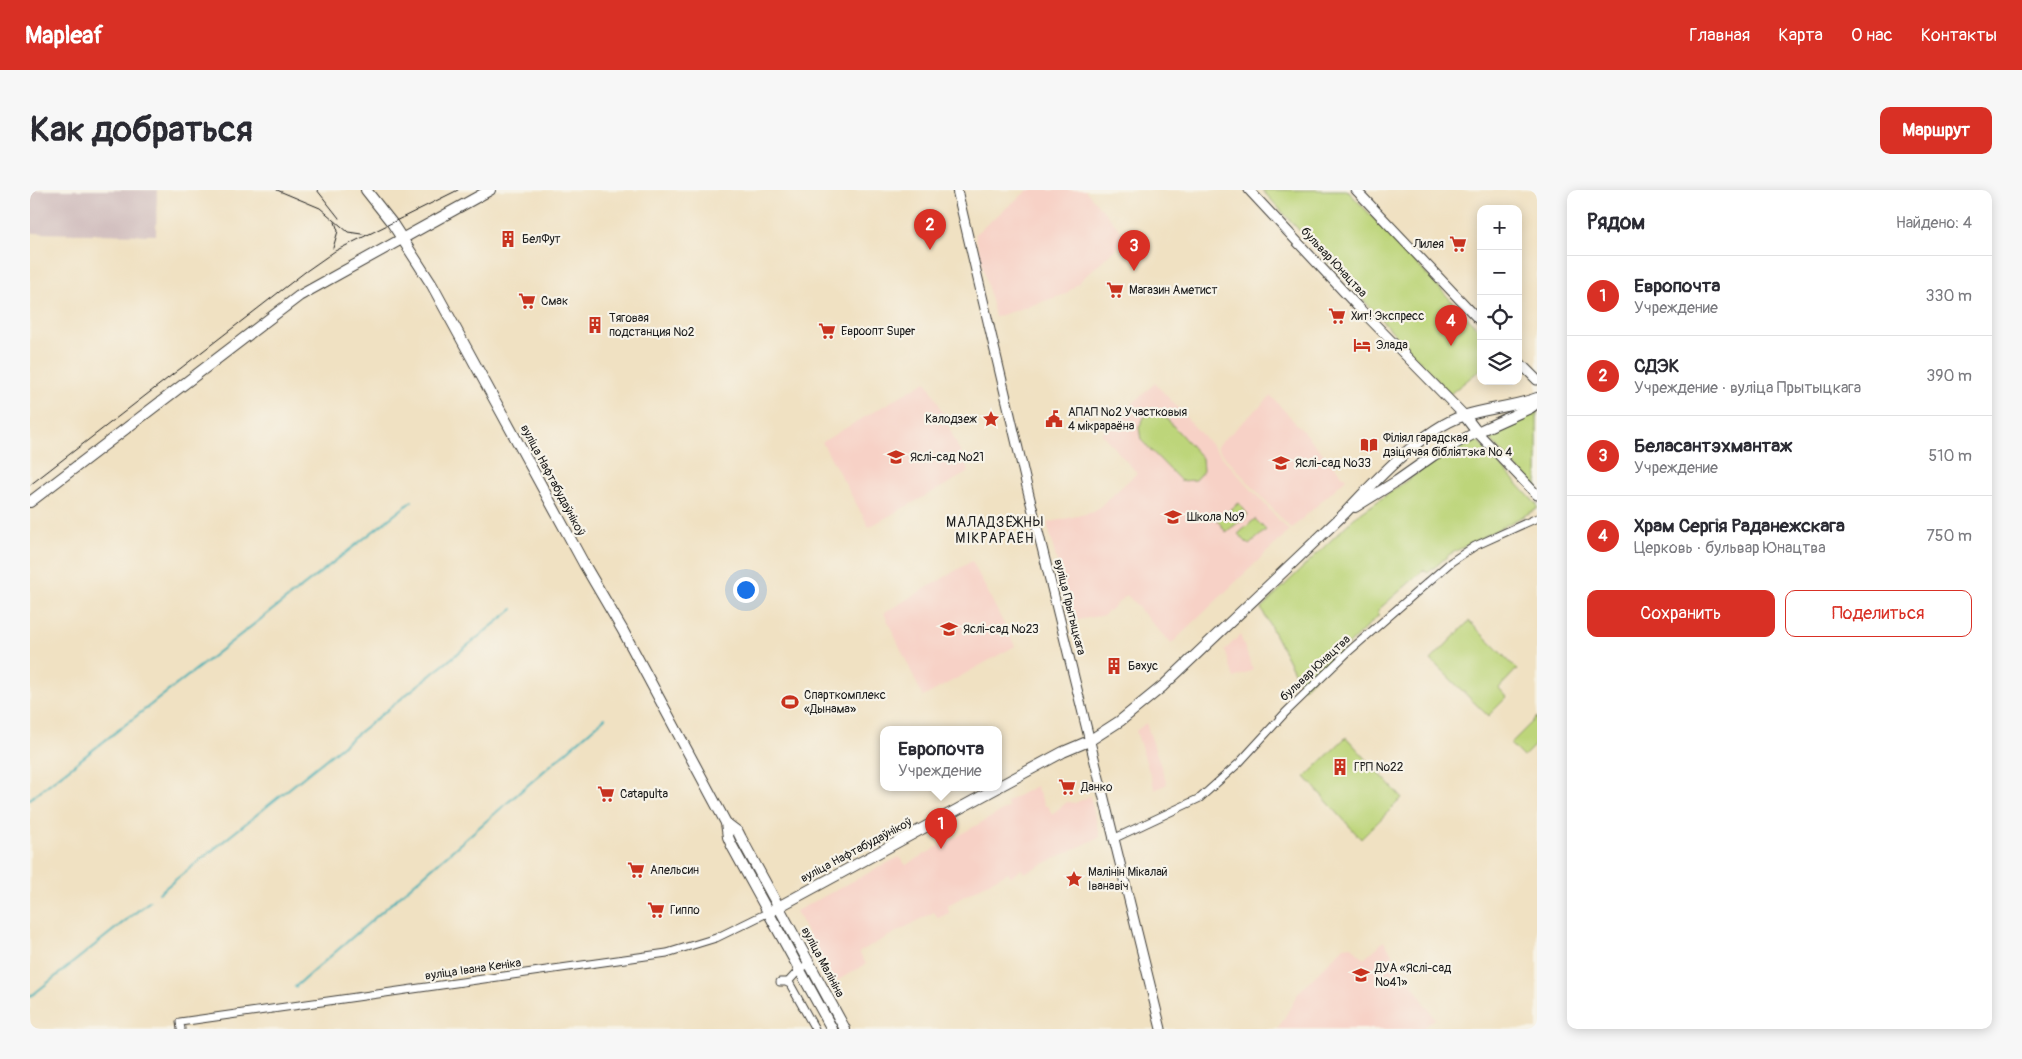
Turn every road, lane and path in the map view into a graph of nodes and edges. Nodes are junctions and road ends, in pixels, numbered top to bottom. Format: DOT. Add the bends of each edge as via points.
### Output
graph roads {
  1 [pos="366,190"];
  2 [pos="490,190"];
  3 [pos="957,190"];
  4 [pos="1249,190"];
  5 [pos="1356,190"];
  6 [pos="402,240"];
  7 [pos="1477,318"];
  8 [pos="1522,365"];
  9 [pos="1537,380"];
  10 [pos="1537,398"];
  11 [pos="1537,403"];
  12 [pos="1464,415"];
  13 [pos="1477,432"];
  14 [pos="1537,495"];
  15 [pos="30,502"];
  16 [pos="1345,512"];
  17 [pos="1537,518"];
  18 [pos="1089,741"];
  19 [pos="1002,785"];
  20 [pos="991,791"];
  21 [pos="726,823"];
  22 [pos="1113,840"];
  23 [pos="779,906"];
  24 [pos="769,912"];
  25 [pos="810,963"];
  26 [pos="800,970"];
  27 [pos="181,1029"];
  28 [pos="814,1029"];
  29 [pos="832,1029"];
  30 [pos="845,1029"];
  31 [pos="1161,1029"];
  1 -- 6 [label="main road, вуліца Нафтабудаўнікоў"];
  2 -- 6 [label="main road"];
  3 -- 18 [label="street, вуліца Прытыцкага"];
  4 -- 12 [label="street, бульвар Юнацтва"];
  5 -- 7 [label="street"];
  6 -- 15 [label="main road" via="299,296"];
  6 -- 21 [label="main road, вуліца Нафтабудаўнікоў" via="416,258 475,362"];
  8 -- 9 [label="street"];
  10 -- 12 [label="main road" via="1523,404"];
  11 -- 13 [label="main road"];
  12 -- 13 [label="main road, бульвар Юнацтва"];
  12 -- 16 [label="main road" via="1450,420 1424,438"];
  13 -- 14 [label="street, бульвар Юнацтва"];
  13 -- 16 [label="main road" via="1434,454"];
  16 -- 18 [label="main road" via="1163,686 1114,726"];
  17 -- 22 [label="street, бульвар Юнацтва" via="1474,546 1451,562 1348,652 1200,798"];
  18 -- 19 [label="main road, вуліца Нафтабудаўнікоў"];
  18 -- 22 [label="street, вуліца Прытыцкага"];
  20 -- 23 [label="main road, вуліца Нафтабудаўнікоў"];
  21 -- 23 [label="main road, вуліца Нафтабудаўнікоў" via="738,832"];
  21 -- 24 [label="main road, вуліца Нафтабудаўнікоў" via="730,841"];
  22 -- 31 [label="street, вуліца Прытыцкага"];
  23 -- 24 [label="main road, вуліца Нафтабудаўнікоў"];
  23 -- 25 [label="main road, вуліца Малініна"];
  24 -- 26 [label="main road, вуліца Малініна"];
  24 -- 27 [label="street, вуліца Івана Кеніка" via="716,938 666,953 180,1022"];
  25 -- 26 [label="street"];
  25 -- 30 [label="main road, вуліца Малініна"];
  26 -- 28 [label="street" via="784,982"];
  26 -- 29 [label="main road, вуліца Малініна"];
}
